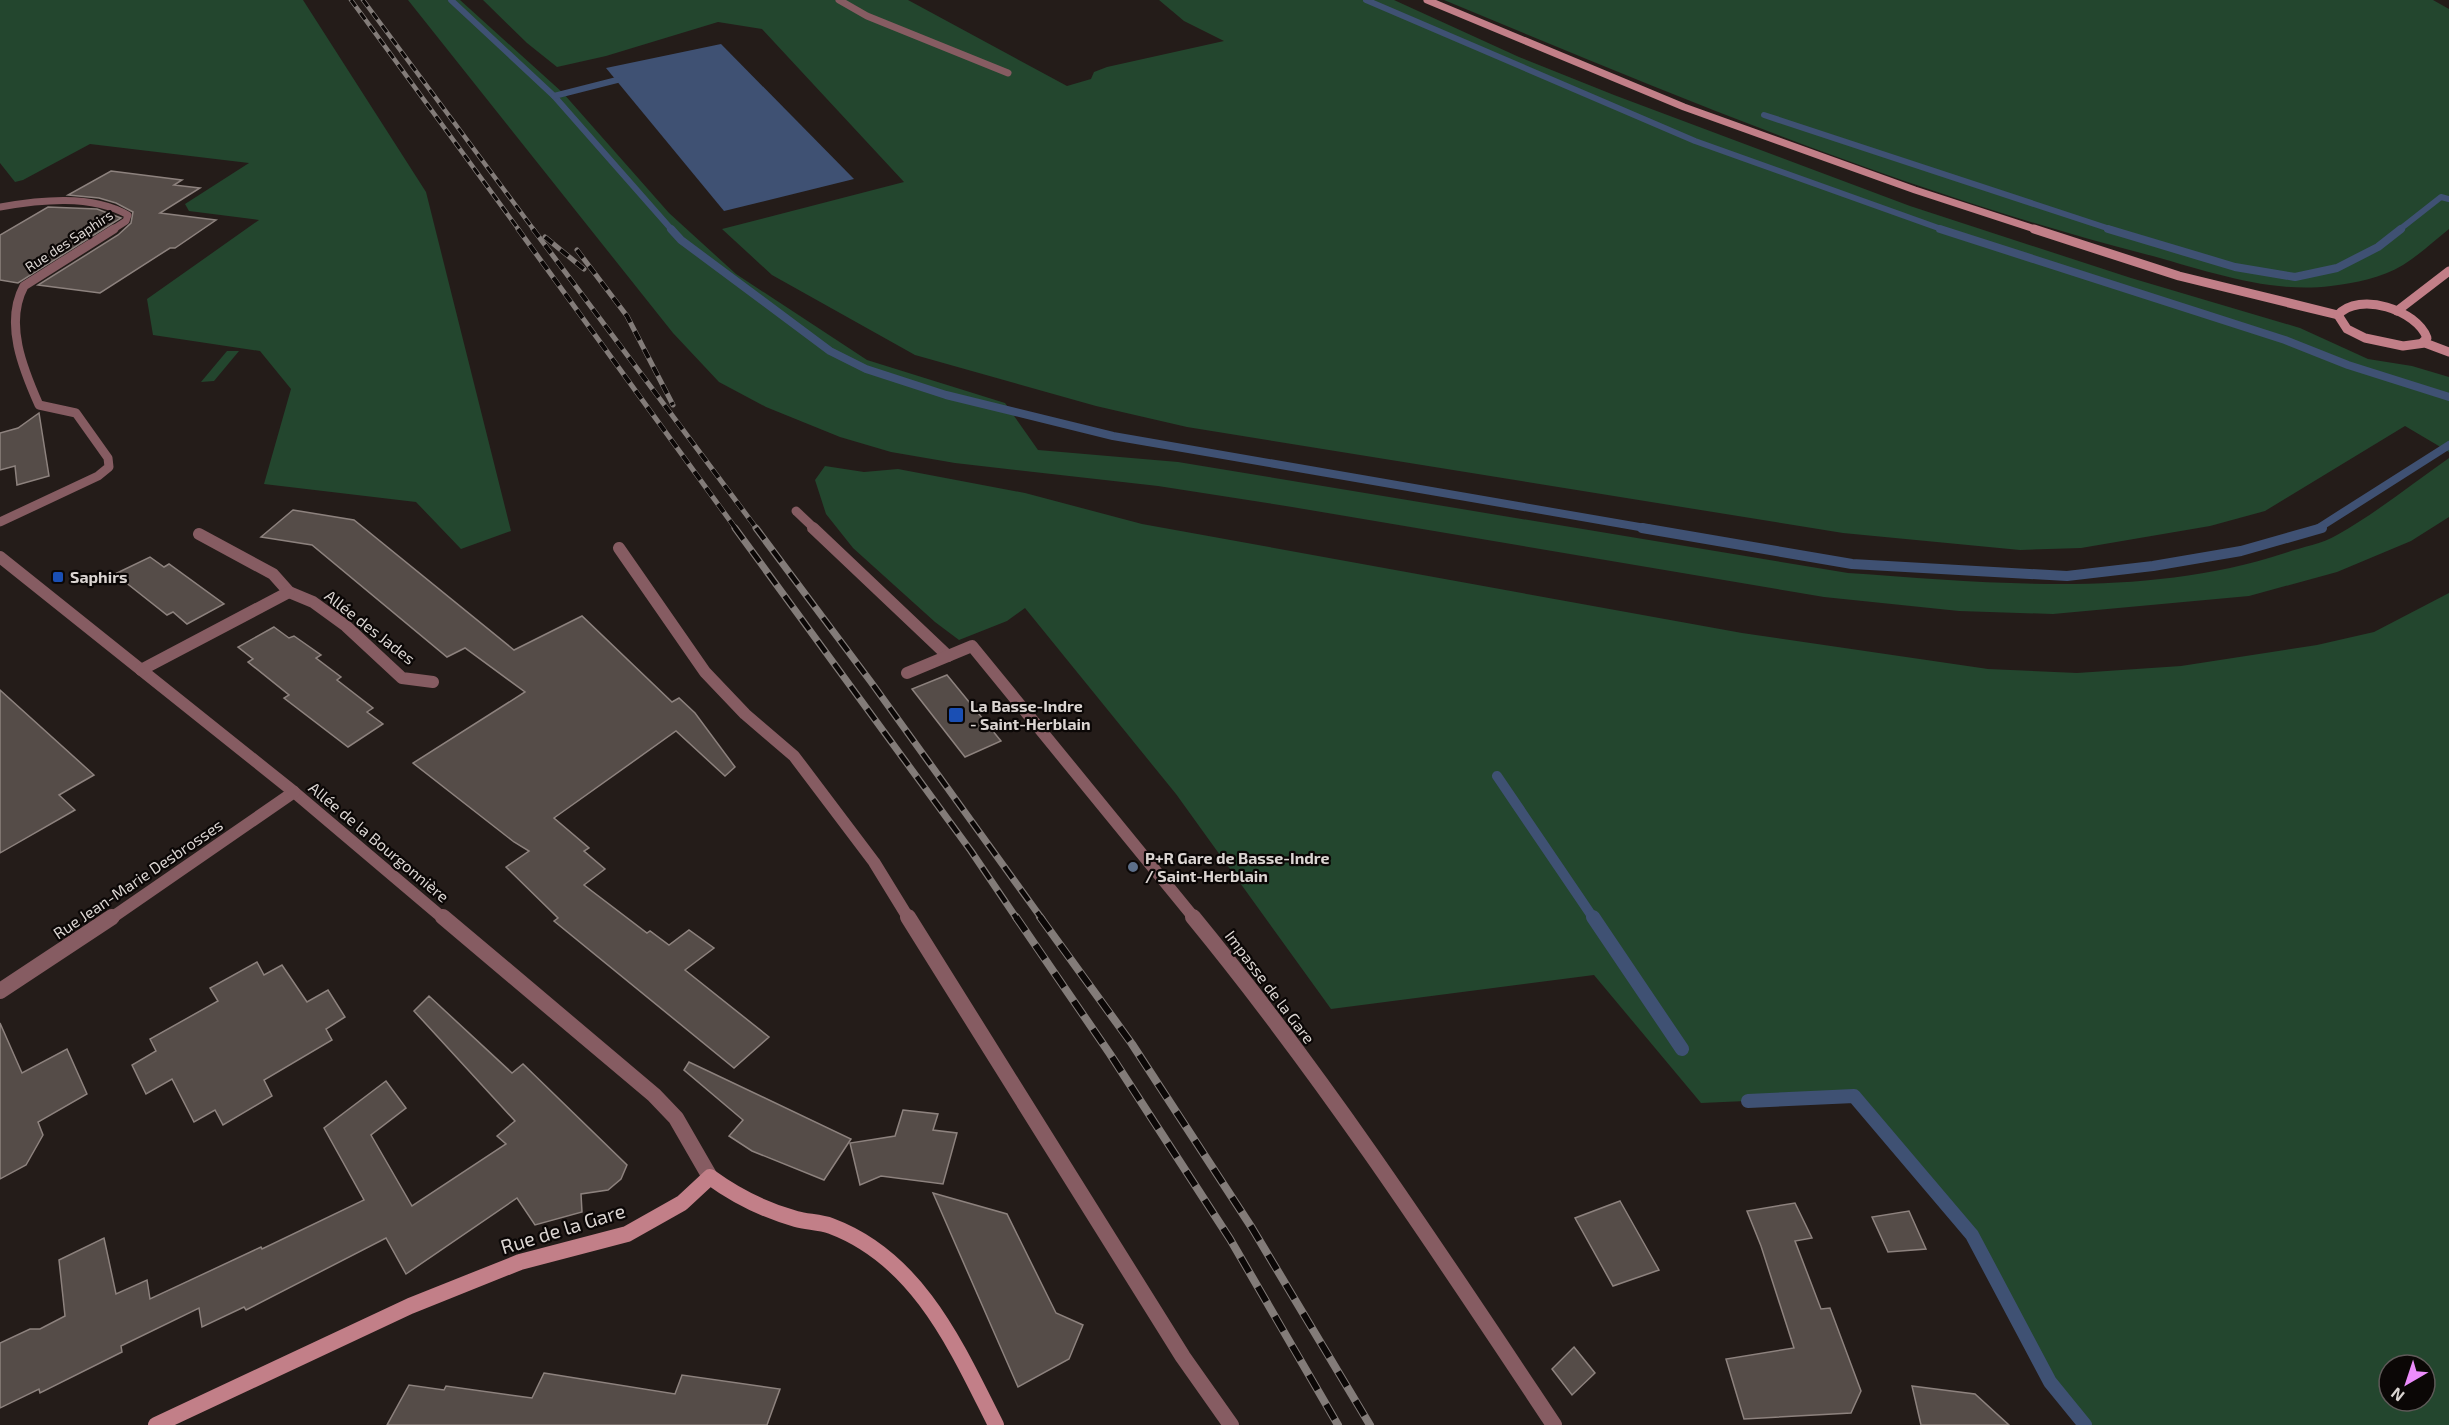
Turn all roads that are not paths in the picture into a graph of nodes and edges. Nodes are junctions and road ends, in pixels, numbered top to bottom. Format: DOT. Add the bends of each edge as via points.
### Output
graph roads {
  1 [pos="839,0"];
  2 [pos="1427,0"];
  3 [pos="1008,73"];
  4 [pos="0,207"];
  5 [pos="2449,272"];
  6 [pos="2397,311"];
  7 [pos="2338,315"];
  8 [pos="2423,342"];
  9 [pos="2449,352"];
  10 [pos="796,511"];
  11 [pos="0,522"];
  12 [pos="200,534"];
  13 [pos="619,548"];
  14 [pos="0,557"];
  15 [pos="289,592"];
  16 [pos="948,656"];
  17 [pos="141,670"];
  18 [pos="907,673"];
  19 [pos="433,682"];
  20 [pos="294,792"];
  21 [pos="0,991"];
  22 [pos="710,1178"];
  23 [pos="156,1425"];
  24 [pos="996,1425"];
  25 [pos="1231,1425"];
  26 [pos="1554,1425"];
  1 -- 3 [label="street" via="867,16"];
  2 -- 7 [label="main road" via="1684,107 1915,190 2179,276"];
  4 -- 11 [label="street, Rue des Saphirs" via="50,200 113,207 128,215 126,221 24,286 16,301 15,328 21,358 39,405 76,413 108,458 109,467 98,476"];
  5 -- 6 [label="main road"];
  6 -- 7 [label="main road" via="2362,304 2343,308"];
  6 -- 8 [label="main road" via="2423,326 2427,338"];
  7 -- 8 [label="main road" via="2350,330 2374,341 2403,346"];
  8 -- 9 [label="main road"];
  10 -- 16 [label="street"];
  12 -- 15 [label="street, Allée des Jades" via="273,574"];
  13 -- 25 [label="street" via="705,672 745,714 794,756 874,862 1183,1357"];
  14 -- 17 [label="street, Allée de la Bourgonnière"];
  15 -- 17 [label="street"];
  15 -- 19 [label="street, Allée des Jades" via="313,602 346,626 402,678"];
  16 -- 18 [label="street, Impasse de la Gare"];
  16 -- 26 [label="street, Impasse de la Gare" via="972,646 1253,990 1412,1212"];
  17 -- 20 [label="street, Allée de la Bourgonnière"];
  20 -- 21 [label="street, Rue Jean-Marie Desbrosses"];
  20 -- 22 [label="street, Allée de la Bourgonnière" via="654,1095 676,1118"];
  22 -- 23 [label="main road, Rue de la Gare" via="682,1203 627,1234 520,1262 432,1297"];
  22 -- 24 [label="main road" via="735,1196 794,1218 831,1226 867,1244 902,1274 931,1305"];
}
